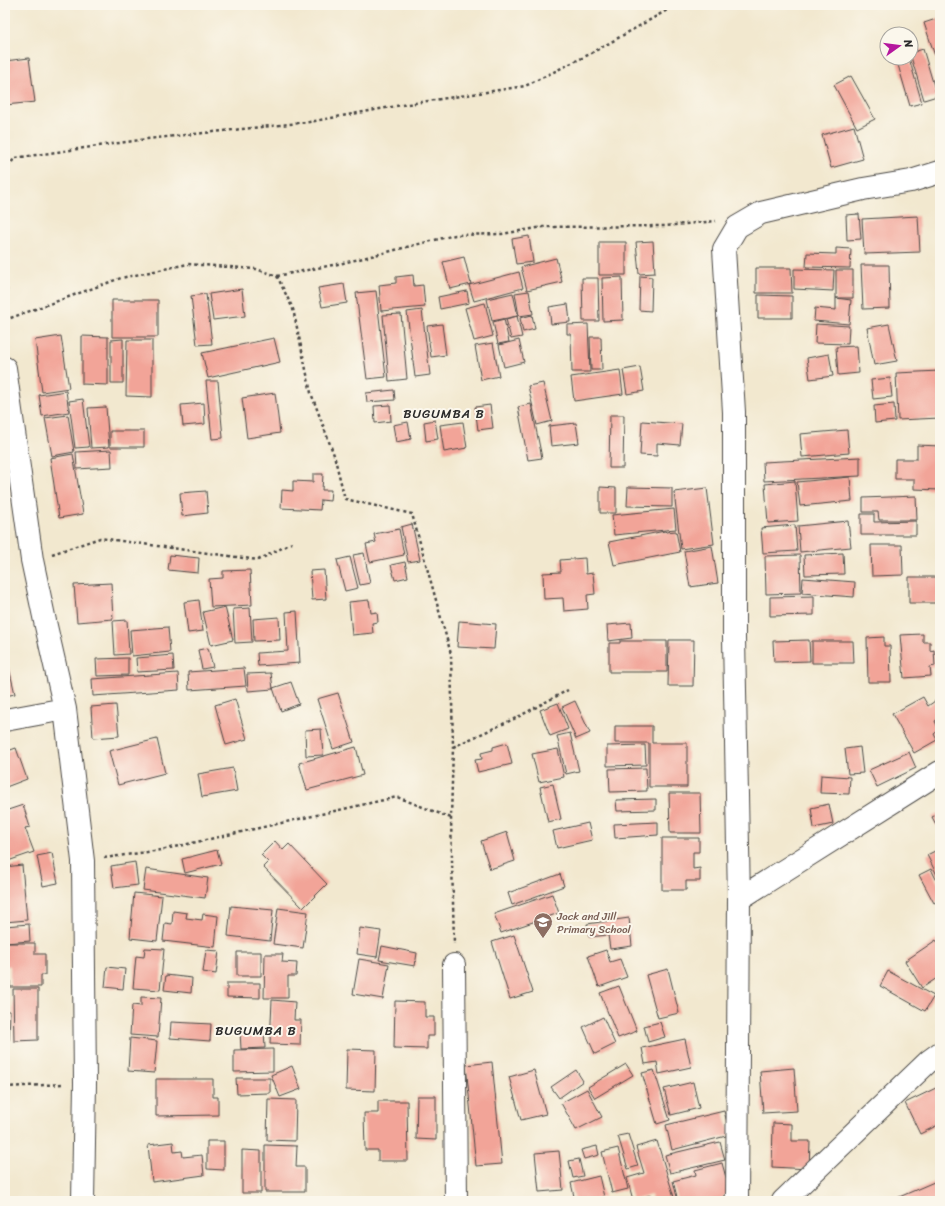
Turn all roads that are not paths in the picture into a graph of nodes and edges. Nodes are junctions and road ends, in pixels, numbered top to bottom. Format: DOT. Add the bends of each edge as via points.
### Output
graph roads {
  1 [pos="940,172"];
  2 [pos="5,368"];
  3 [pos="65,709"];
  4 [pos="5,720"];
  5 [pos="940,772"];
  6 [pos="739,899"];
  7 [pos="454,965"];
  8 [pos="940,1053"];
  9 [pos="83,1201"];
  10 [pos="456,1201"];
  11 [pos="737,1201"];
  12 [pos="783,1201"];
  1 -- 6 [label="street" via="911,181 863,189 761,213 737,227 724,249 734,412 734,638"];
  2 -- 3 [label="street" via="32,560"];
  3 -- 4 [label="street"];
  3 -- 9 [label="street" via="83,861"];
  5 -- 6 [label="street"];
  6 -- 11 [label="street"];
  7 -- 10 [label="street"];
  8 -- 12 [label="street"];
}
